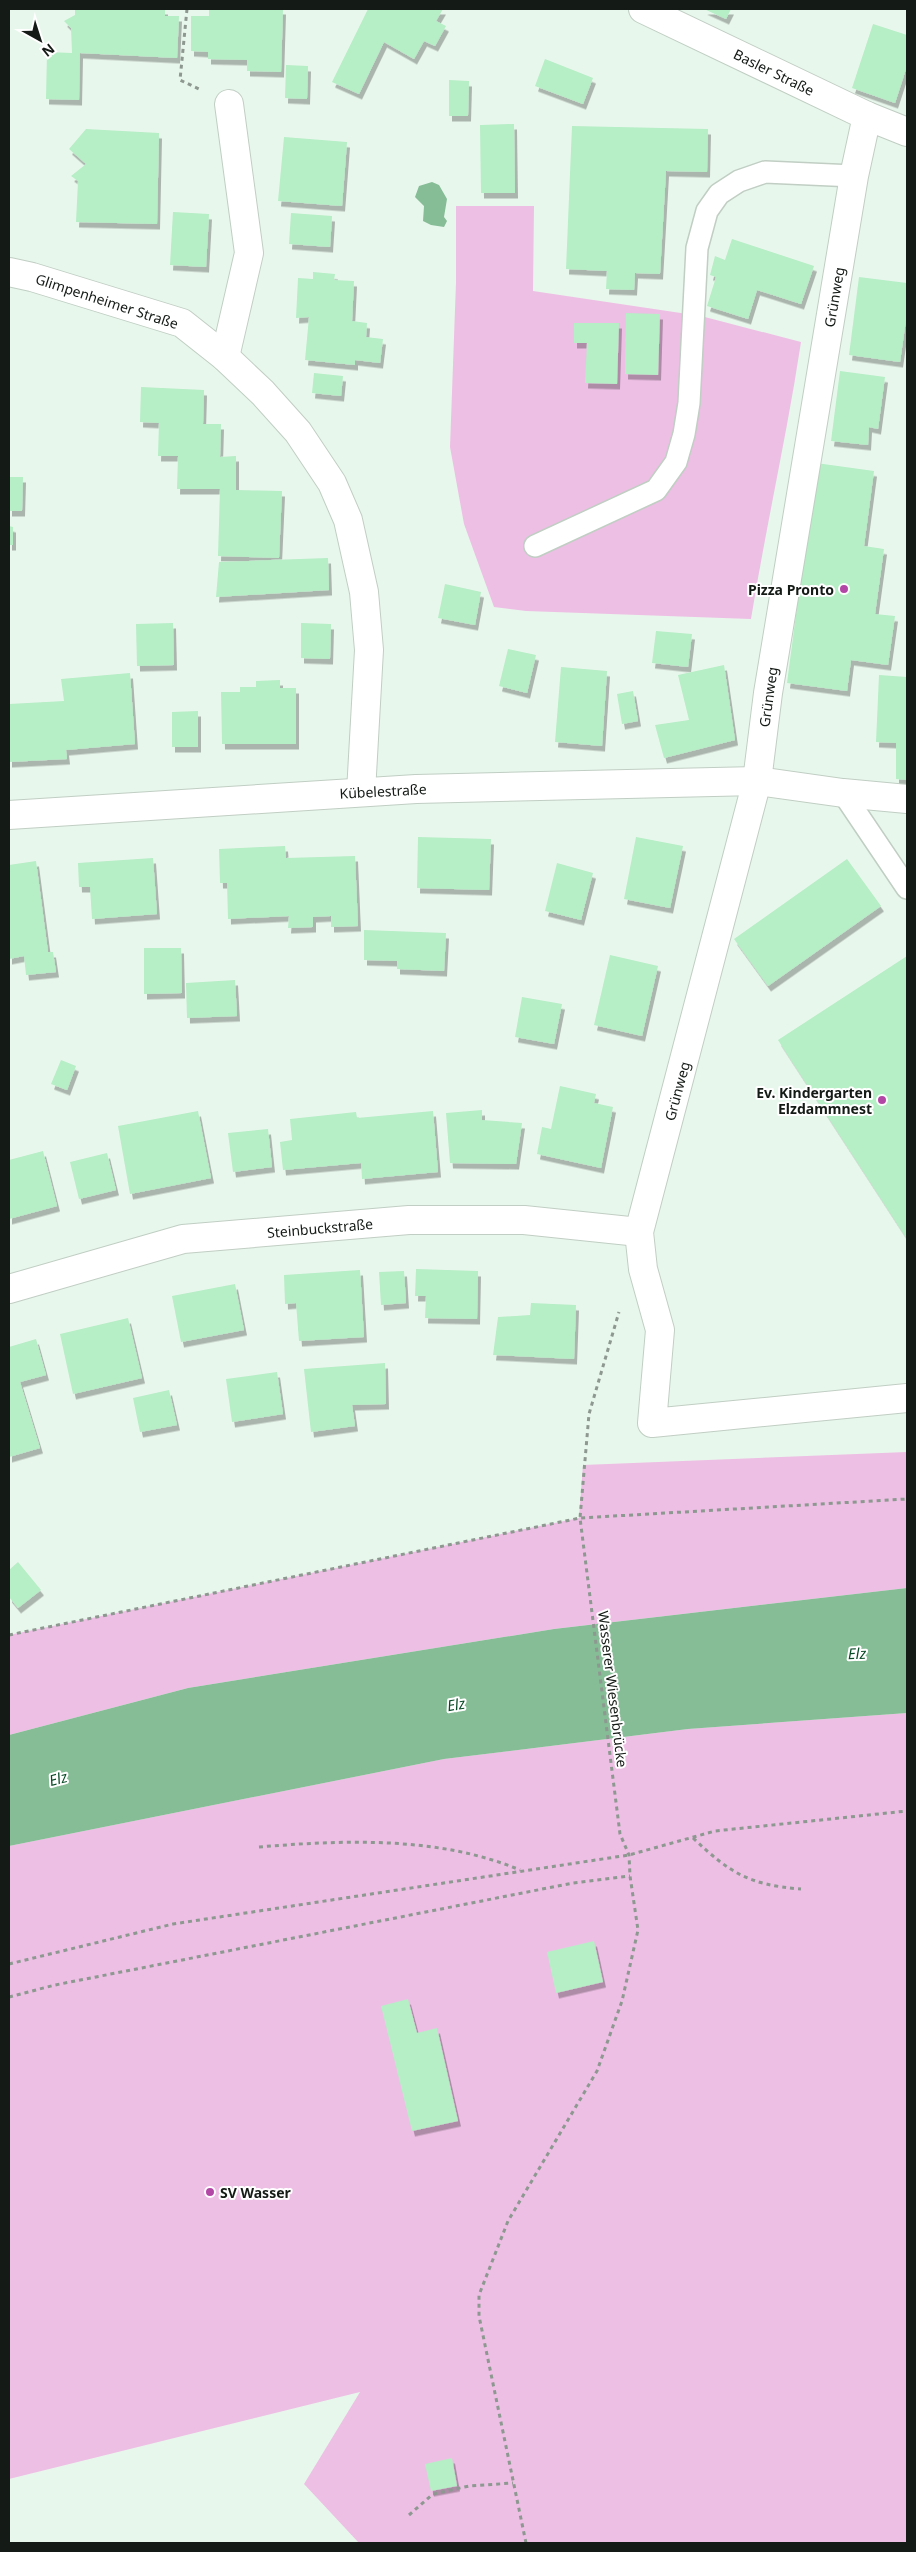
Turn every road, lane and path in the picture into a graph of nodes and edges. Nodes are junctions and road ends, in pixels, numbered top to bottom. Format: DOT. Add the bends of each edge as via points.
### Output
graph roads {
  1 [pos="187,9"];
  2 [pos="643,9"];
  3 [pos="229,104"];
  4 [pos="867,116"];
  5 [pos="907,132"];
  6 [pos="854,176"];
  7 [pos="9,272"];
  8 [pos="225,357"];
  9 [pos="535,546"];
  10 [pos="757,781"];
  11 [pos="361,792"];
  12 [pos="843,793"];
  13 [pos="907,798"];
  14 [pos="9,815"];
  15 [pos="907,888"];
  16 [pos="639,1232"];
  17 [pos="643,1270"];
  18 [pos="9,1289"];
  19 [pos="907,1398"];
  20 [pos="907,1499"];
  21 [pos="580,1518"];
  22 [pos="9,1635"];
  23 [pos="907,1811"];
  24 [pos="692,1838"];
  25 [pos="259,1847"];
  26 [pos="629,1855"];
  27 [pos="521,1871"];
  28 [pos="630,1876"];
  29 [pos="801,1889"];
  30 [pos="9,1964"];
  31 [pos="9,1997"];
  32 [pos="513,2483"];
  33 [pos="409,2515"];
  34 [pos="526,2543"];
  1 -- 3 [label="path" via="180,80"];
  2 -- 4 [label="street, Basler Straße"];
  3 -- 8 [label="street" via="248,253"];
  4 -- 5 [label="street, Basler Straße"];
  4 -- 6 [label="street, Grünweg"];
  6 -- 9 [label="lane" via="765,172 739,181 719,194 707,211 697,248 689,403 676,462 656,490"];
  6 -- 10 [label="street, Grünweg" via="768,693"];
  7 -- 8 [label="street, Glimpenheimer Straße" via="182,323"];
  8 -- 11 [label="street, Glimpenheimer Straße" via="298,432 332,483 348,520 364,592 369,650"];
  10 -- 11 [label="street, Kübelestraße"];
  10 -- 12 [label="street, Kübelestraße"];
  10 -- 16 [label="street, Grünweg"];
  11 -- 14 [label="street, Kübelestraße"];
  12 -- 13 [label="street, Kübelestraße"];
  12 -- 15 [label="lane"];
  16 -- 17 [label="street, Grünweg"];
  16 -- 18 [label="street, Steinbuckstraße" via="524,1220 409,1220 183,1239"];
  17 -- 19 [label="street, Grünweg" via="660,1330 652,1423"];
  17 -- 21 [label="path, Wasserer Wiesenbrücke" via="622,1304 589,1414"];
  20 -- 21 [label="path"];
  21 -- 22 [label="path"];
  21 -- 26 [label="path, Wasserer Wiesenbrücke" via="620,1834"];
  23 -- 24 [label="path" via="715,1831"];
  24 -- 26 [label="path"];
  24 -- 29 [label="path" via="720,1865 753,1882"];
  25 -- 27 [label="path" via="333,1841 380,1842 459,1852 493,1859"];
  26 -- 27 [label="path"];
  26 -- 28 [label="path"];
  27 -- 30 [label="path" via="173,1924"];
  28 -- 31 [label="path" via="563,1884 65,1983"];
  28 -- 32 [label="path" via="638,1930 625,1992 607,2046 578,2106 508,2221 479,2295 478,2316"];
  32 -- 33 [label="path" via="470,2486 433,2494"];
  32 -- 34 [label="path"];
}
